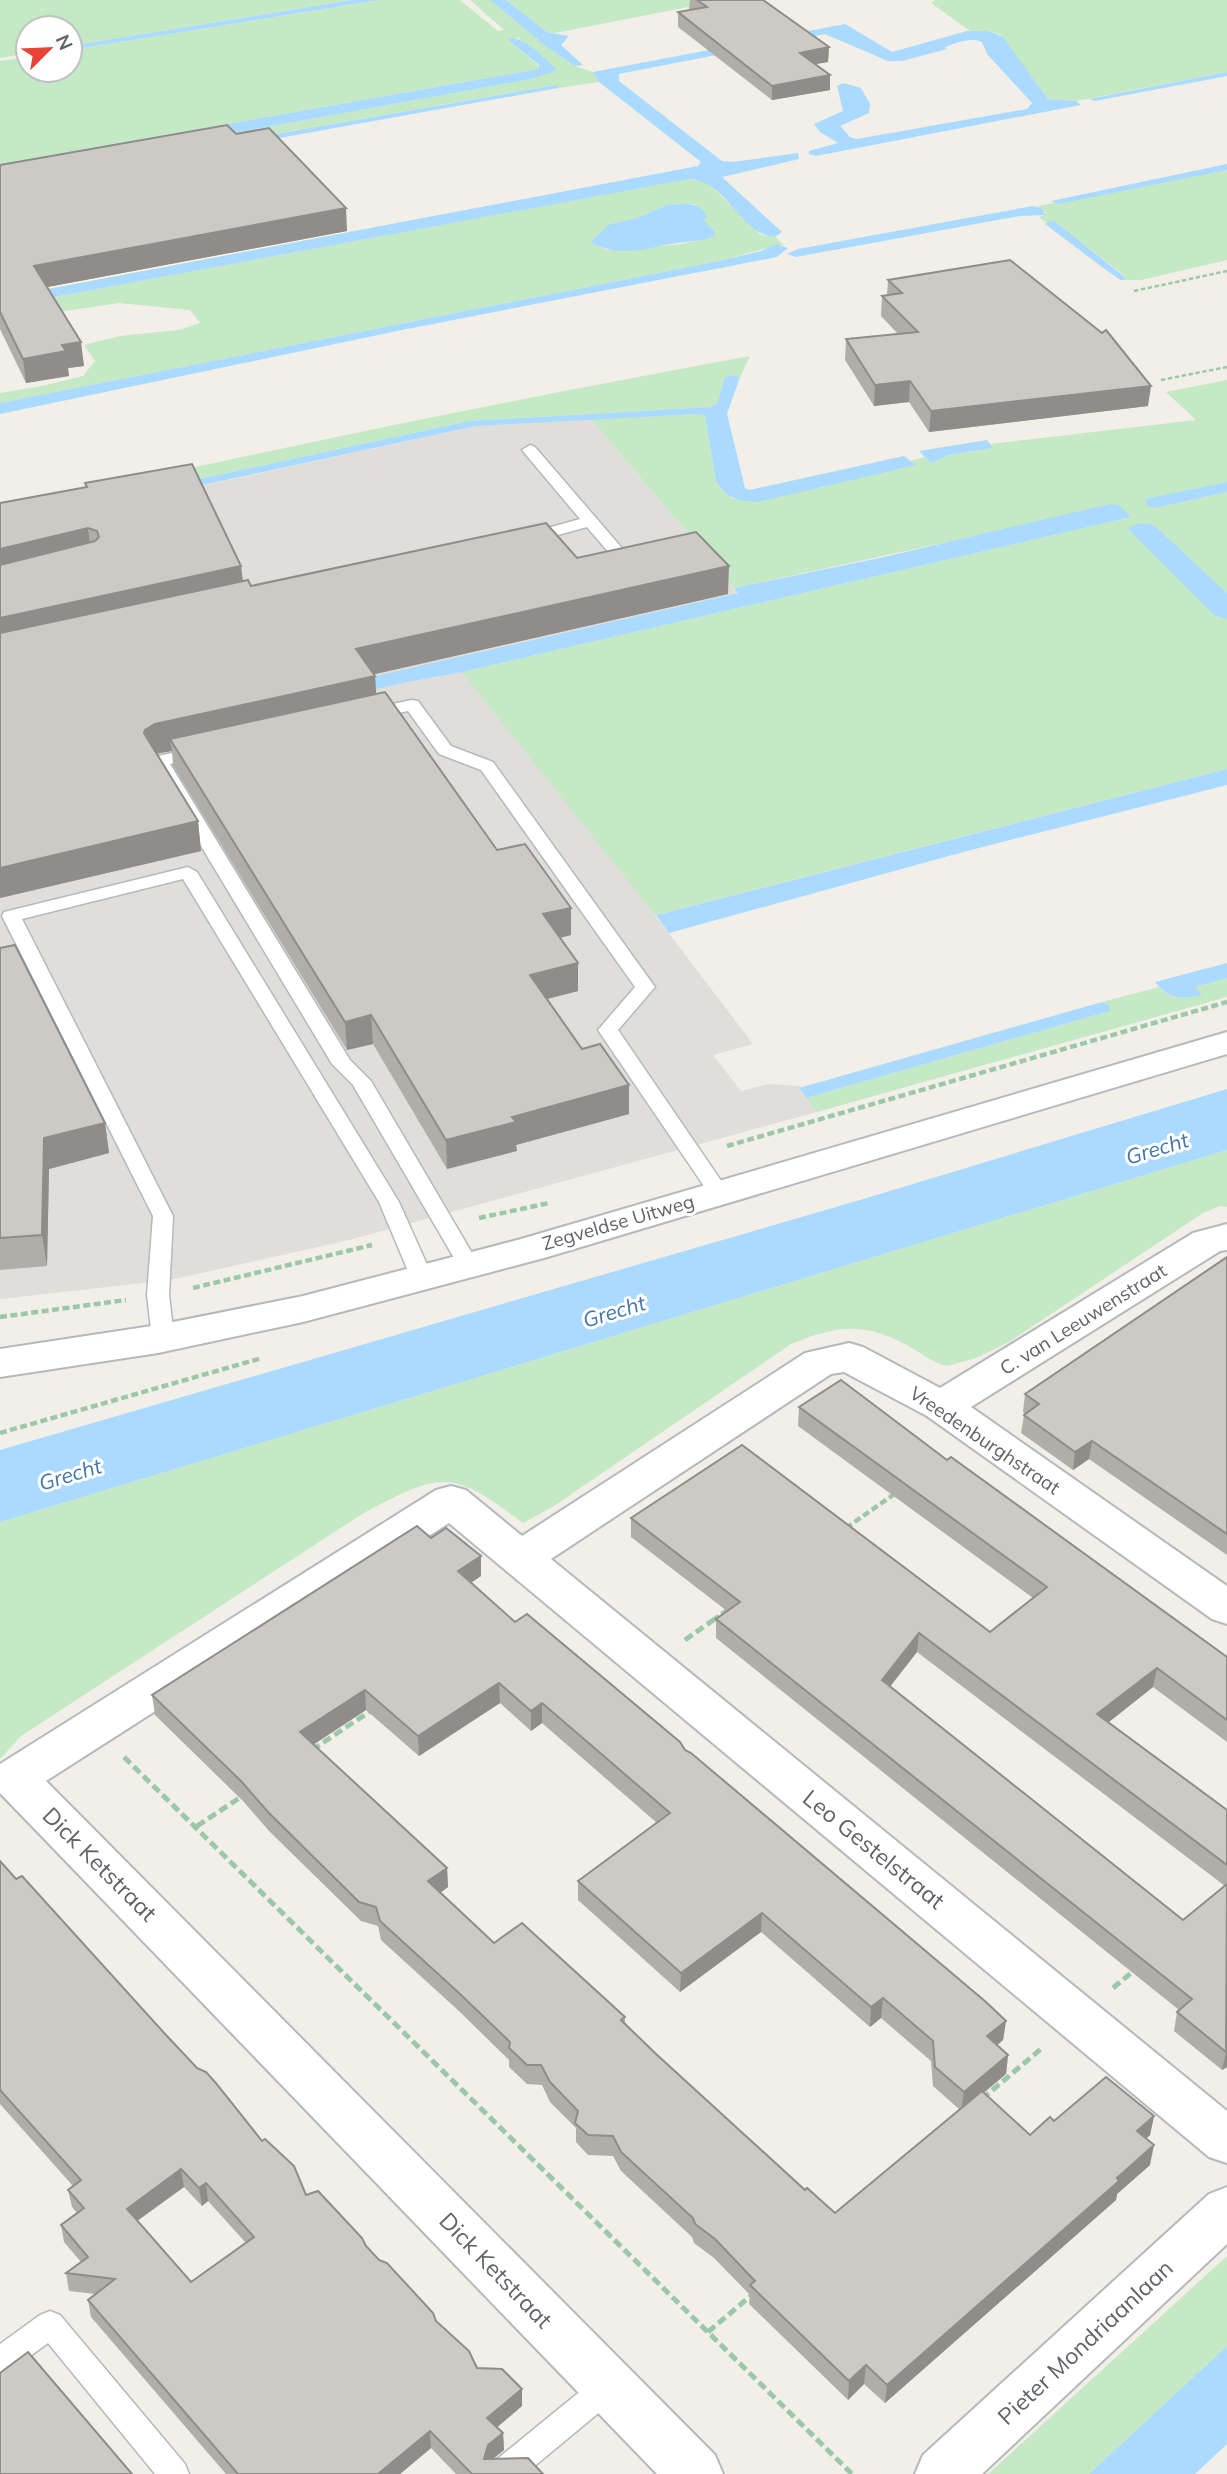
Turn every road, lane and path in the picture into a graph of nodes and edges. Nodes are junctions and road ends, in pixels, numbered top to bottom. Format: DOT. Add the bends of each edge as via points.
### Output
graph roads {
  1 [pos="1227,271"];
  2 [pos="1134,291"];
  3 [pos="1227,367"];
  4 [pos="1161,380"];
  5 [pos="530,450"];
  6 [pos="590,521"];
  7 [pos="509,544"];
  8 [pos="627,564"];
  9 [pos="345,720"];
  10 [pos="225,746"];
  11 [pos="1227,1002"];
  12 [pos="1227,1043"];
  13 [pos="698,1160"];
  14 [pos="719,1192"];
  15 [pos="558,1201"];
  16 [pos="446,1226"];
  17 [pos="404,1237"];
  18 [pos="1227,1237"];
  19 [pos="468,1265"];
  20 [pos="422,1278"];
  21 [pos="158,1295"];
  22 [pos="0,1317"];
  23 [pos="163,1338"];
  24 [pos="0,1363"];
  25 [pos="942,1406"];
  26 [pos="905,1487"];
  27 [pos="839,1532"];
  28 [pos="521,1558"];
  29 [pos="739,1602"];
  30 [pos="1227,1608"];
  31 [pos="650,1665"];
  32 [pos="383,1703"];
  33 [pos="93,1728"];
  34 [pos="301,1757"];
  35 [pos="255,1787"];
  36 [pos="197,1826"];
  37 [pos="1142,1963"];
  38 [pos="1079,2017"];
  39 [pos="973,2107"];
  40 [pos="1227,2141"];
  41 [pos="1227,2210"];
  42 [pos="761,2287"];
  43 [pos="708,2332"];
  44 [pos="0,2361"];
  45 [pos="609,2386"];
  46 [pos="174,2474"];
  47 [pos="502,2474"];
  48 [pos="695,2474"];
  49 [pos="852,2474"];
  50 [pos="943,2474"];
  1 -- 2 [label="path"];
  3 -- 4 [label="path"];
  5 -- 6 [label="lane"];
  6 -- 7 [label="lane"];
  6 -- 8 [label="lane"];
  9 -- 13 [label="lane" via="412,705 445,750 487,766 645,987 608,1030"];
  10 -- 16 [label="lane" via="159,761 342,1064 362,1081"];
  11 -- 13 [label="path" via="771,1132"];
  12 -- 14 [label="street, Zegveldse Uitweg"];
  13 -- 14 [label="lane"];
  14 -- 19 [label="street, Zegveldse Uitweg"];
  15 -- 16 [label="path, Zegveldse Uitweg"];
  16 -- 19 [label="lane"];
  17 -- 20 [label="lane"];
  17 -- 21 [label="path"];
  17 -- 21 [label="lane" via="389,1202 188,872 10,916 163,1216"];
  18 -- 25 [label="street, C. van Leeuwenstraat" via="1207,1242"];
  19 -- 20 [label="street, Zegveldse Uitweg"];
  20 -- 23 [label="street, Zegveldse Uitweg"];
  21 -- 22 [label="path"];
  21 -- 23 [label="lane"];
  23 -- 24 [label="street, Zegveldse Uitweg"];
  25 -- 28 [label="street, Vreedenburghstraat" via="849,1357 819,1363"];
  25 -- 30 [label="street, Vreedenburghstraat"];
  26 -- 27 [label="path"];
  28 -- 31 [label="street, Leo Gestelstraat"];
  28 -- 33 [label="street, Dick Ketstraat" via="451,1501"];
  29 -- 31 [label="path"];
  31 -- 38 [label="street, Leo Gestelstraat"];
  32 -- 34 [label="path"];
  33 -- 36 [label="path"];
  33 -- 45 [label="street, Dick Ketstraat" via="14,1778"];
  35 -- 36 [label="path"];
  36 -- 43 [label="path"];
  37 -- 38 [label="path"];
  38 -- 39 [label="path"];
  38 -- 40 [label="street, Leo Gestelstraat"];
  41 -- 50 [label="street, Pieter Mondriaanlaan"];
  42 -- 43 [label="path"];
  43 -- 49 [label="path"];
  44 -- 46 [label="lane" via="50,2324"];
  45 -- 47 [label="lane"];
  45 -- 48 [label="street, Dick Ketstraat"];
}
